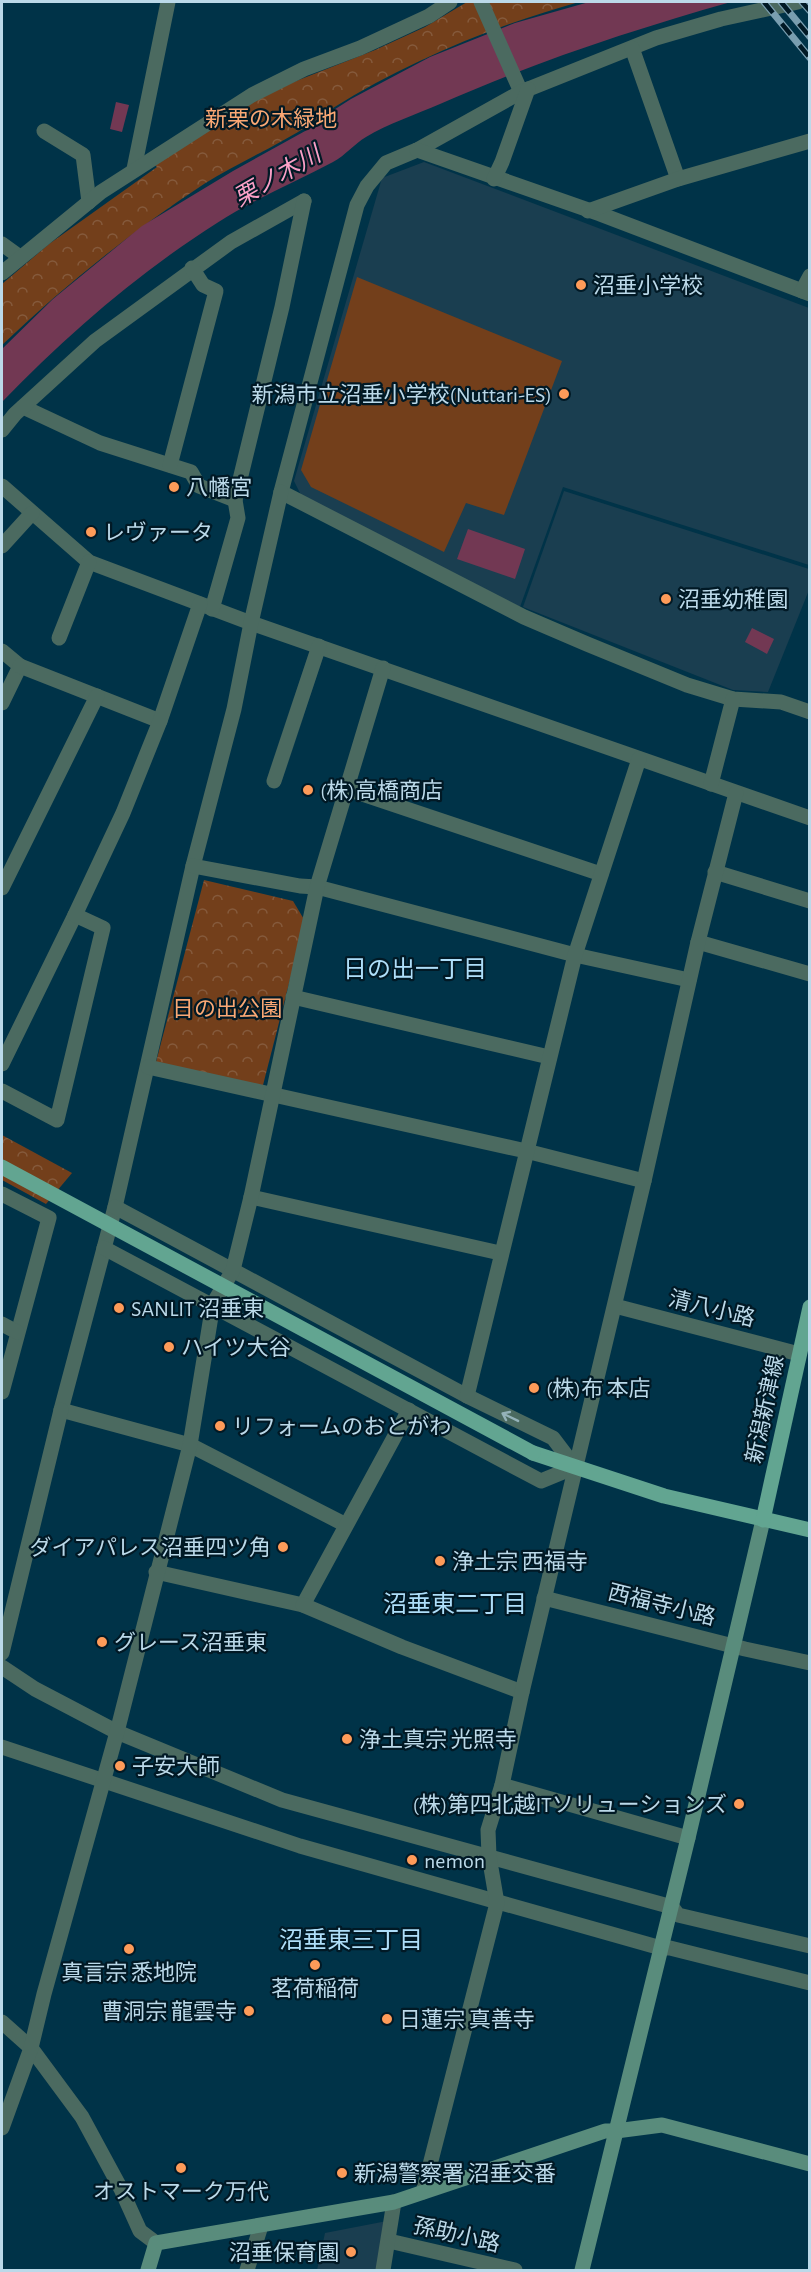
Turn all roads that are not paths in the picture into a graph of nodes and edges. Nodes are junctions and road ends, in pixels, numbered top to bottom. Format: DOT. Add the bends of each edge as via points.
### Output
graph roads {
  1 [pos="168,2"];
  2 [pos="450,2"];
  3 [pos="481,2"];
  4 [pos="798,2"];
  5 [pos="632,48"];
  6 [pos="523,89"];
  7 [pos="44,131"];
  8 [pos="810,141"];
  9 [pos="417,150"];
  10 [pos="134,169"];
  11 [pos="494,179"];
  12 [pos="678,179"];
  13 [pos="89,202"];
  14 [pos="588,211"];
  15 [pos="2,244"];
  16 [pos="20,257"];
  17 [pos="192,268"];
  18 [pos="2,273"];
  19 [pos="810,276"];
  20 [pos="806,293"];
  21 [pos="22,407"];
  22 [pos="2,430"];
  23 [pos="170,465"];
  24 [pos="2,486"];
  25 [pos="281,492"];
  26 [pos="235,500"];
  27 [pos="32,513"];
  28 [pos="2,546"];
  29 [pos="89,562"];
  30 [pos="206,606"];
  31 [pos="250,623"];
  32 [pos="59,638"];
  33 [pos="319,646"];
  34 [pos="2,651"];
  35 [pos="20,666"];
  36 [pos="383,668"];
  37 [pos="96,696"];
  38 [pos="733,699"];
  39 [pos="2,703"];
  40 [pos="810,712"];
  41 [pos="160,721"];
  42 [pos="639,759"];
  43 [pos="274,781"];
  44 [pos="711,784"];
  45 [pos="347,789"];
  46 [pos="736,793"];
  47 [pos="810,818"];
  48 [pos="193,866"];
  49 [pos="716,872"];
  50 [pos="601,874"];
  51 [pos="317,887"];
  52 [pos="2,888"];
  53 [pos="810,901"];
  54 [pos="75,915"];
  55 [pos="698,942"];
  56 [pos="575,955"];
  57 [pos="810,974"];
  58 [pos="689,980"];
  59 [pos="293,997"];
  60 [pos="549,1057"];
  61 [pos="2,1065"];
  62 [pos="148,1067"];
  63 [pos="2,1091"];
  64 [pos="273,1095"];
  65 [pos="526,1151"];
  66 [pos="2,1167"];
  67 [pos="644,1181"];
  68 [pos="2,1194"];
  69 [pos="251,1197"];
  70 [pos="115,1207"];
  71 [pos="104,1248"];
  72 [pos="500,1253"];
  73 [pos="233,1270"];
  74 [pos="213,1305"];
  75 [pos="615,1306"];
  76 [pos="809,1307"];
  77 [pos="2,1324"];
  78 [pos="17,1332"];
  79 [pos="799,1354"];
  80 [pos="2,1392"];
  81 [pos="467,1396"];
  82 [pos="61,1410"];
  83 [pos="409,1410"];
  84 [pos="190,1445"];
  85 [pos="575,1467"];
  86 [pos="763,1520"];
  87 [pos="346,1525"];
  88 [pos="810,1530"];
  89 [pos="156,1572"];
  90 [pos="544,1598"];
  91 [pos="303,1605"];
  92 [pos="735,1645"];
  93 [pos="2,1653"];
  94 [pos="810,1663"];
  95 [pos="2,1667"];
  96 [pos="522,1692"];
  97 [pos="117,1732"];
  98 [pos="2,1747"];
  99 [pos="105,1780"];
  100 [pos="502,1785"];
  101 [pos="688,1838"];
  102 [pos="489,1856"];
  103 [pos="496,1902"];
  104 [pos="672,1907"];
  105 [pos="810,1946"];
  106 [pos="661,1948"];
  107 [pos="810,1983"];
  108 [pos="2,2022"];
  109 [pos="31,2048"];
  110 [pos="2,2128"];
  111 [pos="616,2131"];
  112 [pos="810,2164"];
  113 [pos="423,2192"];
  114 [pos="394,2202"];
  115 [pos="261,2226"];
  116 [pos="389,2241"];
  117 [pos="156,2243"];
  118 [pos="148,2271"];
  119 [pos="247,2271"];
  120 [pos="383,2271"];
  121 [pos="514,2271"];
  122 [pos="582,2271"];
  1 -- 10 [label="street"];
  2 -- 10 [label="street" via="429,16 252,94"];
  3 -- 6 [label="street"];
  4 -- 5 [label="street" via="722,19"];
  5 -- 6 [label="street"];
  5 -- 12 [label="street"];
  6 -- 9 [label="street"];
  6 -- 11 [label="street"];
  7 -- 13 [label="street" via="83,155"];
  8 -- 12 [label="street"];
  9 -- 11 [label="street"];
  9 -- 25 [label="street" via="386,163 357,205"];
  10 -- 13 [label="street"];
  11 -- 14 [label="street"];
  12 -- 14 [label="street"];
  13 -- 16 [label="street"];
  14 -- 20 [label="street"];
  15 -- 16 [label="street"];
  16 -- 18 [label="street"];
  17 -- 21 [label="street" via="95,340"];
  17 -- 23 [label="street" via="203,285 216,291"];
  17 -- 26 [label="street" via="304,201"];
  19 -- 20 [label="street"];
  21 -- 22 [label="street"];
  21 -- 23 [label="street" via="100,443"];
  23 -- 26 [label="street" via="191,472 199,486"];
  24 -- 27 [label="street"];
  25 -- 31 [label="street"];
  25 -- 38 [label="street" via="524,617 687,685"];
  26 -- 30 [label="street" via="238,518"];
  27 -- 28 [label="street"];
  27 -- 29 [label="street"];
  29 -- 30 [label="street"];
  29 -- 32 [label="street"];
  30 -- 31 [label="street"];
  30 -- 41 [label="street"];
  31 -- 33 [label="street"];
  31 -- 48 [label="street" via="234,709"];
  33 -- 36 [label="street"];
  33 -- 43 [label="street"];
  34 -- 35 [label="street"];
  35 -- 37 [label="street"];
  35 -- 39 [label="street"];
  36 -- 42 [label="street"];
  36 -- 45 [label="street"];
  37 -- 41 [label="street"];
  37 -- 52 [label="street"];
  38 -- 40 [label="street" via="781,702"];
  38 -- 44 [label="street"];
  41 -- 54 [label="street" via="123,813"];
  42 -- 44 [label="street"];
  42 -- 50 [label="street"];
  44 -- 46 [label="street"];
  45 -- 50 [label="street"];
  45 -- 51 [label="street"];
  46 -- 47 [label="street"];
  46 -- 49 [label="street"];
  48 -- 51 [label="street"];
  48 -- 62 [label="street"];
  49 -- 53 [label="street"];
  49 -- 55 [label="street"];
  50 -- 56 [label="street"];
  51 -- 56 [label="street"];
  51 -- 59 [label="street"];
  54 -- 61 [label="street"];
  54 -- 63 [label="street" via="103,928 57,1120"];
  55 -- 57 [label="street"];
  55 -- 58 [label="street"];
  56 -- 58 [label="street"];
  56 -- 60 [label="street"];
  58 -- 67 [label="street"];
  59 -- 60 [label="street"];
  59 -- 64 [label="street"];
  60 -- 65 [label="street"];
  62 -- 64 [label="street"];
  62 -- 70 [label="street"];
  64 -- 65 [label="street"];
  64 -- 69 [label="street"];
  65 -- 67 [label="street"];
  65 -- 72 [label="street"];
  66 -- 85 [label="main road, bridge" via="533,1453"];
  67 -- 75 [label="street"];
  68 -- 78 [label="street" via="49,1218"];
  69 -- 72 [label="street"];
  69 -- 73 [label="street"];
  70 -- 71 [label="street"];
  70 -- 73 [label="street"];
  71 -- 74 [label="street"];
  71 -- 82 [label="street"];
  72 -- 81 [label="street"];
  73 -- 74 [label="street"];
  73 -- 81 [label="street"];
  74 -- 83 [label="street"];
  74 -- 84 [label="street"];
  75 -- 79 [label="street, 清八小路"];
  75 -- 85 [label="street"];
  76 -- 79 [label="main road, 新潟新津線"];
  77 -- 78 [label="street"];
  78 -- 80 [label="street"];
  79 -- 86 [label="main road, 新潟新津線"];
  85 -- 81 [label="street, one-way" via="553,1438"];
  82 -- 84 [label="street"];
  82 -- 93 [label="street"];
  83 -- 85 [label="street" via="541,1480"];
  83 -- 87 [label="street"];
  84 -- 87 [label="street"];
  84 -- 89 [label="street"];
  85 -- 86 [label="main road" via="664,1496"];
  85 -- 90 [label="street"];
  86 -- 88 [label="main road"];
  86 -- 92 [label="street"];
  87 -- 91 [label="street"];
  89 -- 91 [label="street"];
  89 -- 97 [label="street"];
  90 -- 92 [label="street, 西福寺小路"];
  90 -- 96 [label="street"];
  91 -- 96 [label="street"];
  92 -- 94 [label="street, 西福寺小路"];
  92 -- 101 [label="street"];
  95 -- 97 [label="street" via="34,1689"];
  96 -- 100 [label="street"];
  97 -- 99 [label="street"];
  97 -- 102 [label="street" via="282,1800"];
  98 -- 99 [label="street"];
  99 -- 103 [label="street" via="300,1846"];
  99 -- 109 [label="street"];
  100 -- 101 [label="street"];
  100 -- 102 [label="street" via="488,1830"];
  101 -- 104 [label="street"];
  102 -- 103 [label="street"];
  102 -- 104 [label="street"];
  103 -- 106 [label="street"];
  103 -- 113 [label="street"];
  104 -- 105 [label="street" via="678,1915"];
  104 -- 106 [label="street"];
  106 -- 107 [label="street"];
  106 -- 111 [label="street"];
  108 -- 109 [label="street"];
  109 -- 110 [label="street"];
  109 -- 117 [label="street" via="82,2117 140,2231"];
  111 -- 112 [label="street" via="662,2125"];
  111 -- 113 [label="street" via="605,2131"];
  111 -- 122 [label="street"];
  113 -- 114 [label="street"];
  114 -- 115 [label="street"];
  114 -- 116 [label="street"];
  115 -- 117 [label="street"];
  115 -- 119 [label="street"];
  116 -- 120 [label="street"];
  116 -- 121 [label="street, 孫助小路"];
  117 -- 118 [label="street"];
}
